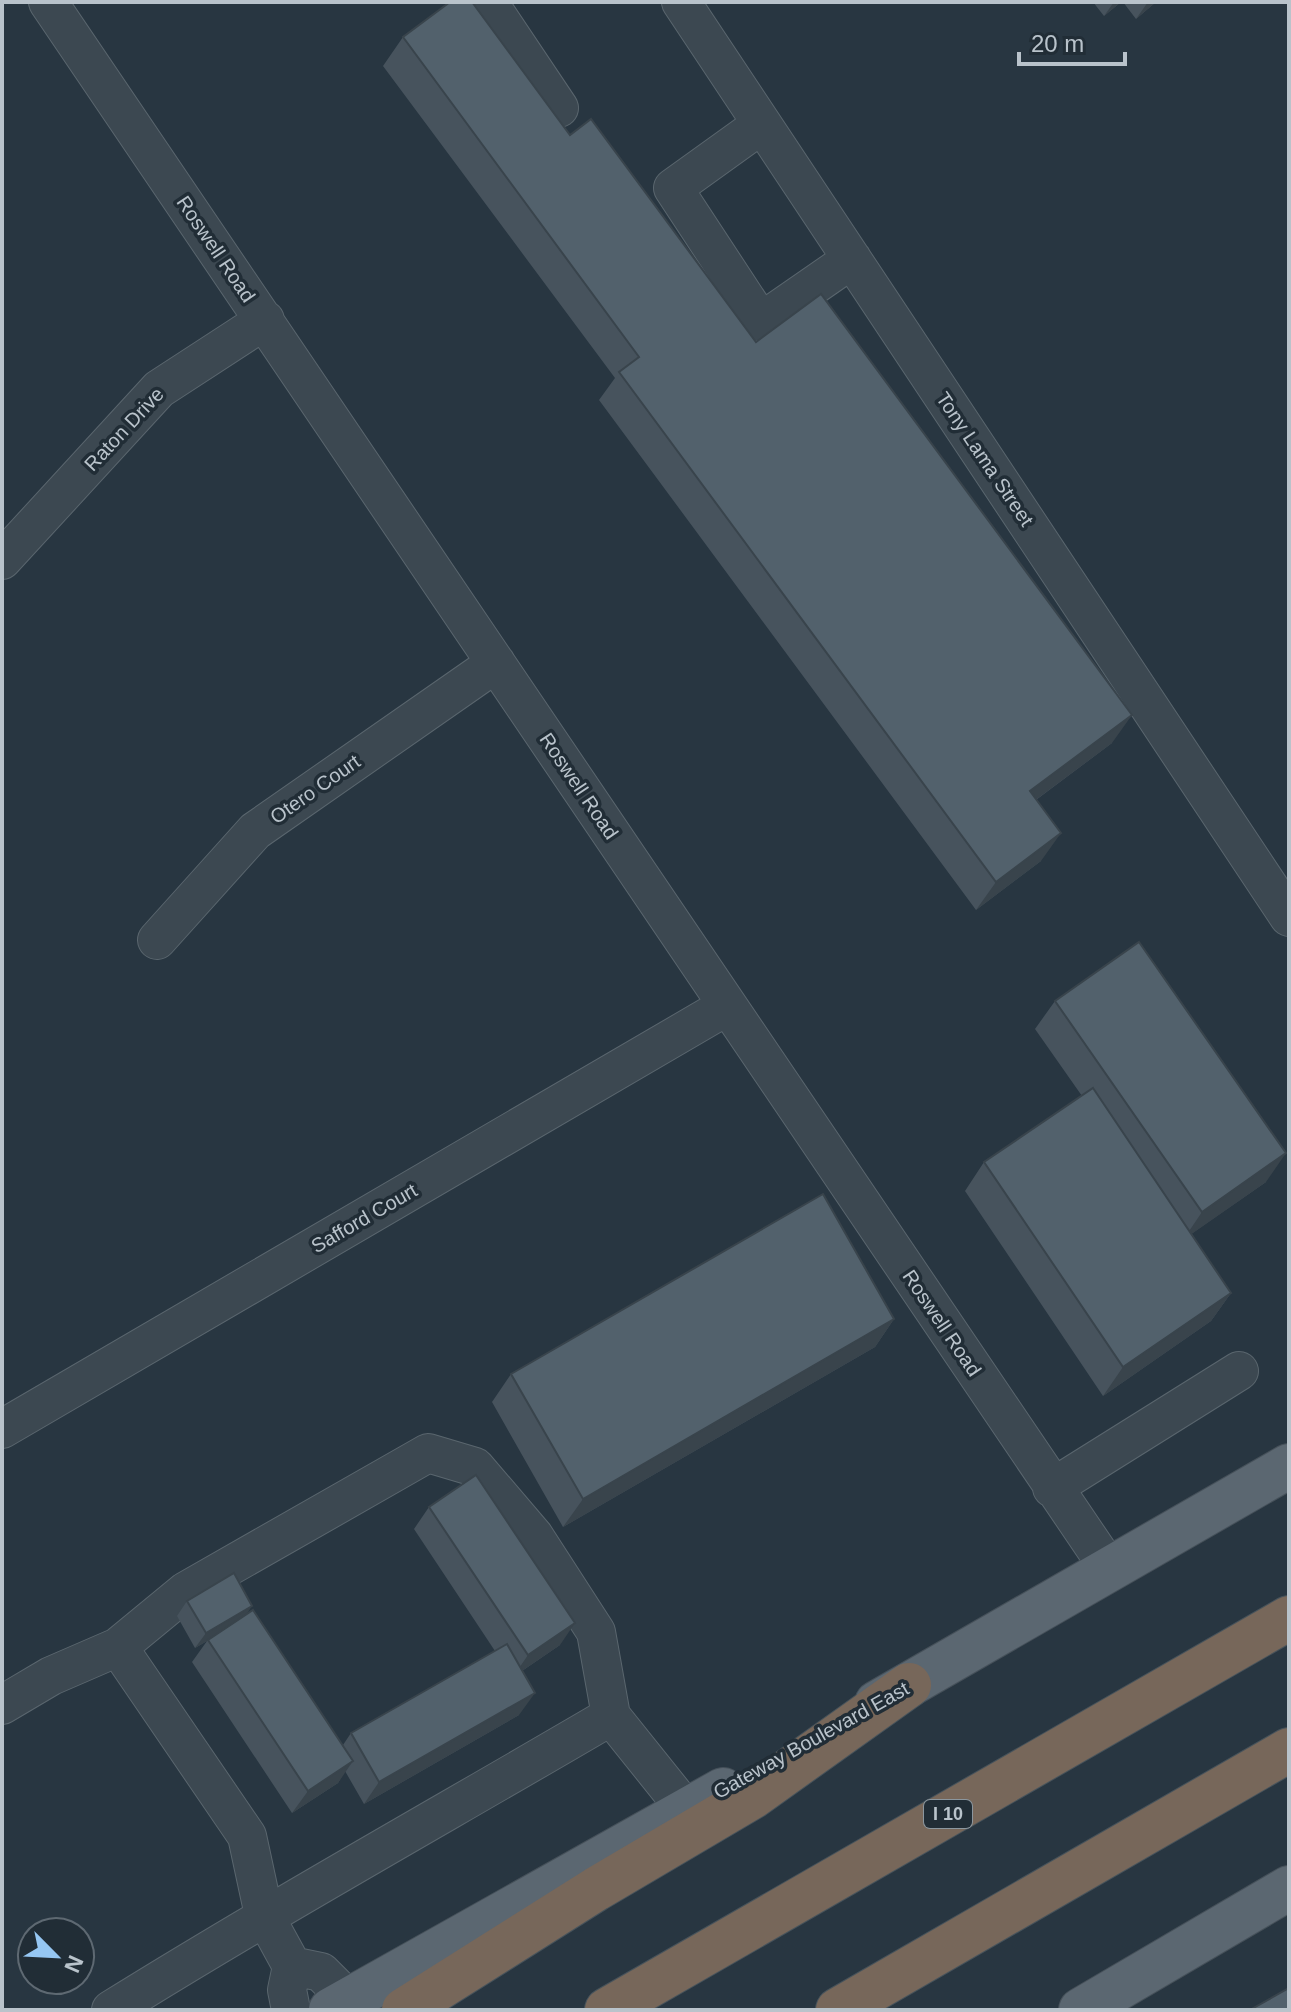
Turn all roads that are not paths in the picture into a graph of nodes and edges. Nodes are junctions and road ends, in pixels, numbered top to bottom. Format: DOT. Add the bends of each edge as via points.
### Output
graph roads {
  1 [pos="48,2"];
  2 [pos="488,2"];
  3 [pos="681,2"];
  4 [pos="559,108"];
  5 [pos="762,124"];
  6 [pos="852,259"];
  7 [pos="265,320"];
  8 [pos="2,560"];
  9 [pos="496,663"];
  10 [pos="1289,917"];
  11 [pos="157,940"];
  12 [pos="727,1006"];
  13 [pos="1239,1371"];
  14 [pos="2,1429"];
  15 [pos="1289,1466"];
  16 [pos="1052,1488"];
  17 [pos="1110,1570"];
  18 [pos="1289,1618"];
  19 [pos="118,1647"];
  20 [pos="909,1685"];
  21 [pos="2,1705"];
  22 [pos="611,1716"];
  23 [pos="1289,1750"];
  24 [pos="694,1819"];
  25 [pos="1289,1888"];
  26 [pos="264,1915"];
  27 [pos="292,1966"];
  28 [pos="340,2005"];
  29 [pos="111,2010"];
  30 [pos="291,2010"];
  31 [pos="404,2010"];
  32 [pos="607,2010"];
  33 [pos="838,2010"];
  34 [pos="1081,2010"];
  1 -- 7 [label="street, Roswell Road"];
  2 -- 4 [label="street"];
  3 -- 5 [label="street, Tony Lama Street"];
  5 -- 6 [label="street, Tony Lama Street"];
  5 -- 6 [label="street" via="673,188 761,322"];
  6 -- 10 [label="street, Tony Lama Street"];
  7 -- 8 [label="street, Raton Drive" via="159,389"];
  7 -- 9 [label="street, Roswell Road"];
  9 -- 11 [label="street, Otero Court" via="255,831"];
  9 -- 12 [label="street, Roswell Road"];
  12 -- 14 [label="street, Safford Court"];
  12 -- 16 [label="street, Roswell Road"];
  13 -- 16 [label="street"];
  15 -- 17 [label="main road, Gateway Boulevard East"];
  16 -- 17 [label="street, Roswell Road"];
  17 -- 20 [label="main road, Gateway Boulevard East"];
  18 -- 32 [label="highway, I 10"];
  19 -- 21 [label="street" via="51,1676"];
  19 -- 22 [label="street" via="186,1591 428,1453 475,1467 534,1536 596,1632"];
  19 -- 26 [label="street" via="247,1836"];
  20 -- 24 [label="highway" via="752,1797"];
  22 -- 24 [label="street"];
  22 -- 26 [label="street"];
  23 -- 33 [label="highway"];
  24 -- 28 [label="main road"];
  24 -- 31 [label="highway"];
  25 -- 34 [label="main road"];
  26 -- 27 [label="street"];
  26 -- 29 [label="street"];
  27 -- 28 [label="street" via="321,1972"];
  27 -- 30 [label="street" via="287,1990"];
}
